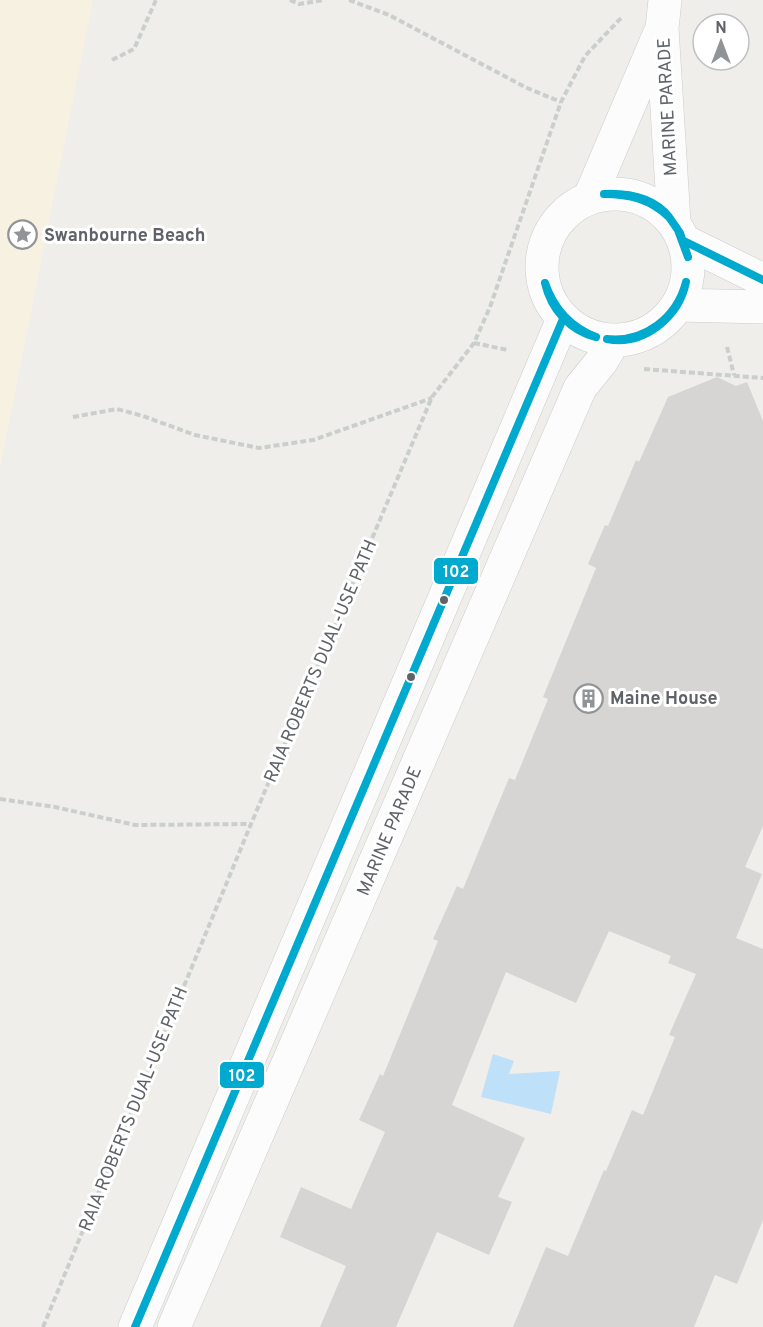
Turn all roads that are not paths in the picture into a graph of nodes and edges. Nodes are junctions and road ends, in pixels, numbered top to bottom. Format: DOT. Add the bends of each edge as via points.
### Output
graph roads {
  1 [pos="664,14"];
  2 [pos="590,196"];
  3 [pos="679,231"];
  4 [pos="763,280"];
  5 [pos="678,305"];
  6 [pos="763,307"];
  7 [pos="563,319"];
  8 [pos="614,340"];
  9 [pos="135,1327"];
  10 [pos="174,1327"];
  1 -- 2 [label="street, MARINE PARADE"];
  1 -- 3 [label="street, MARINE PARADE"];
  2 -- 3 [label="street" via="640,197 659,208"];
  2 -- 7 [label="street" via="553,227 544,250 542,275 549,299"];
  3 -- 4 [label="street"];
  3 -- 5 [label="street" via="689,261 688,282"];
  5 -- 6 [label="street"];
  5 -- 8 [label="street" via="661,325 639,336"];
  7 -- 8 [label="street" via="595,337"];
  7 -- 9 [label="street"];
  8 -- 10 [label="street, MARINE PARADE" via="580,388"];
}
